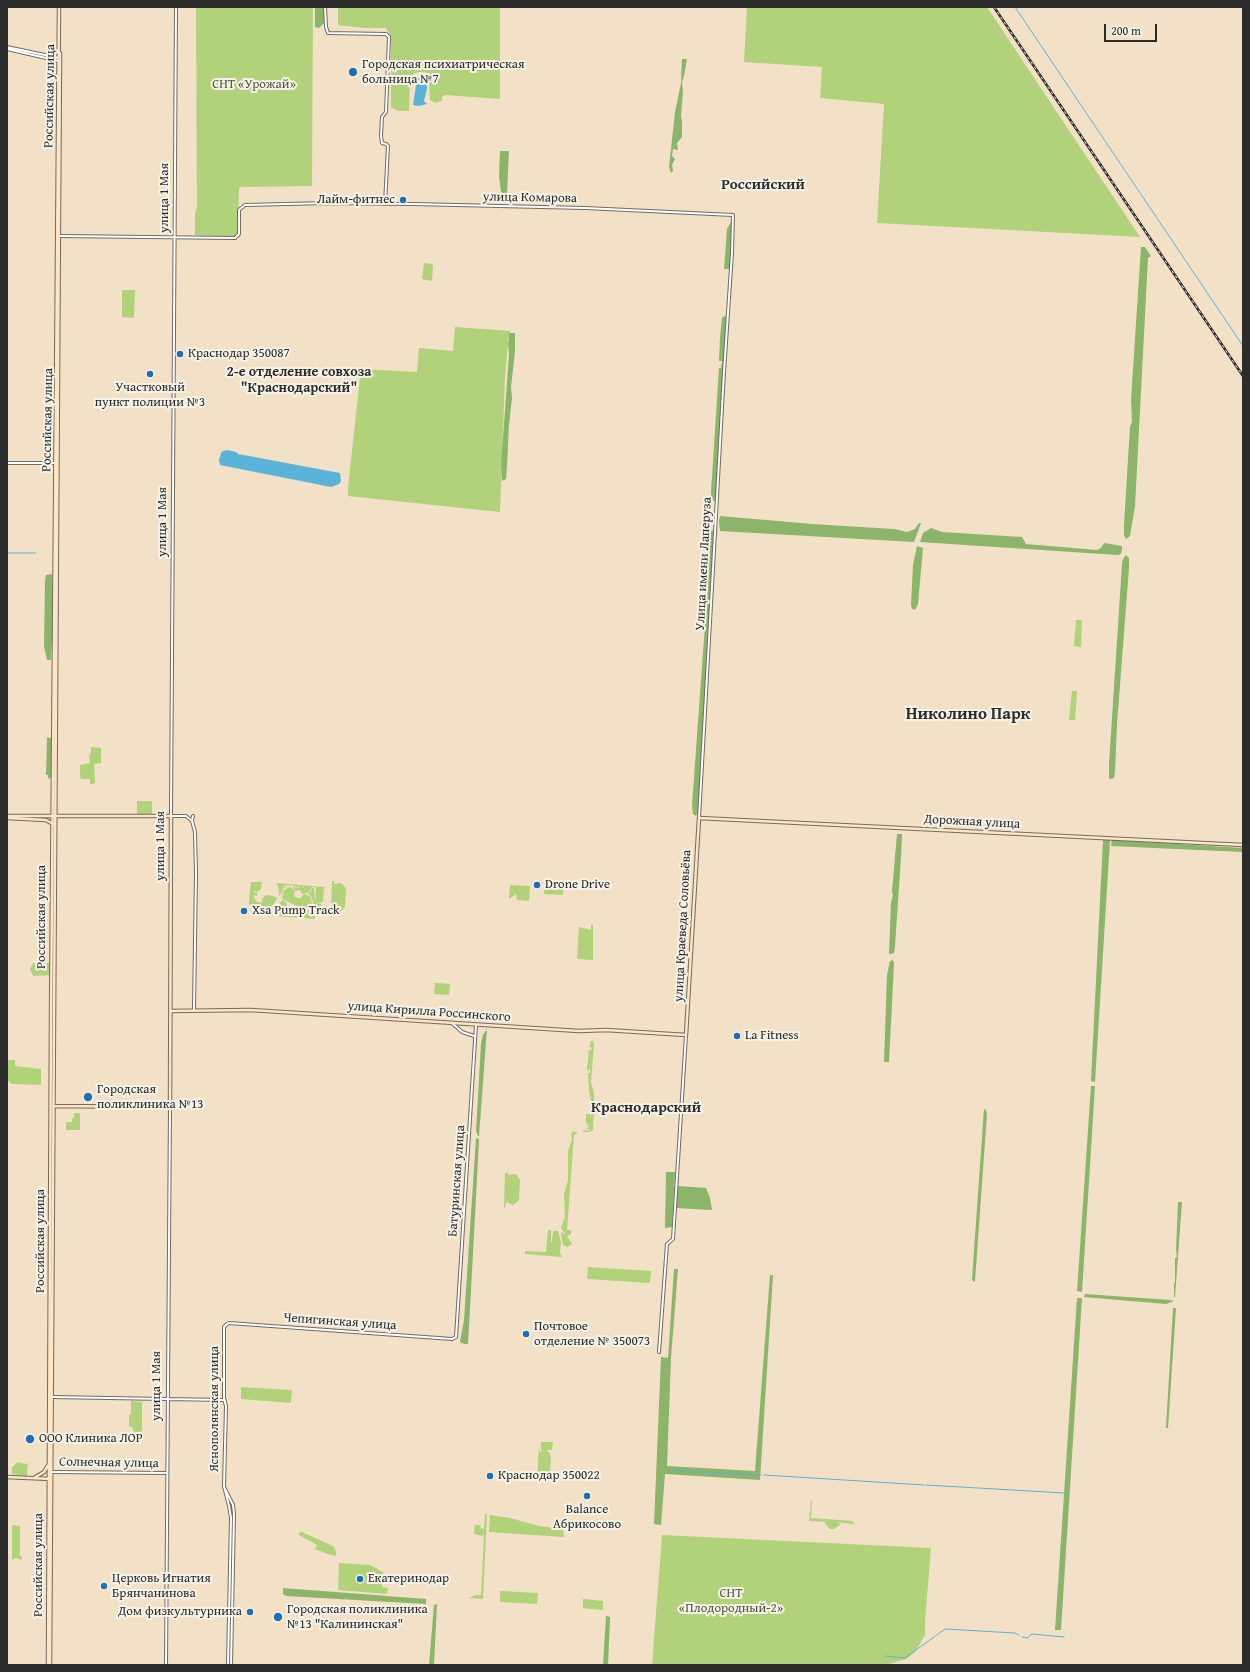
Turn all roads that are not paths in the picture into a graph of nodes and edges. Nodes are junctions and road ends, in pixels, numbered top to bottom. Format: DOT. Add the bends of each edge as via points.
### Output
graph roads {
  1 [pos="60,7"];
  2 [pos="176,7"];
  3 [pos="325,7"];
  4 [pos="7,48"];
  5 [pos="59,60"];
  6 [pos="385,204"];
  7 [pos="58,236"];
  8 [pos="175,237"];
  9 [pos="728,308"];
  10 [pos="55,458"];
  11 [pos="50,463"];
  12 [pos="56,463"];
  13 [pos="7,464"];
  14 [pos="55,468"];
  15 [pos="171,816"];
  16 [pos="193,816"];
  17 [pos="7,817"];
  18 [pos="52,817"];
  19 [pos="22,818"];
  20 [pos="699,818"];
  21 [pos="192,821"];
  22 [pos="53,824"];
  23 [pos="1243,845"];
  24 [pos="194,1010"];
  25 [pos="170,1011"];
  26 [pos="452,1023"];
  27 [pos="476,1025"];
  28 [pos="686,1036"];
  29 [pos="475,1037"];
  30 [pos="52,1106"];
  31 [pos="170,1106"];
  32 [pos="227,1324"];
  33 [pos="452,1339"];
  34 [pos="659,1352"];
  35 [pos="51,1397"];
  36 [pos="167,1398"];
  37 [pos="225,1400"];
  38 [pos="50,1462"];
  39 [pos="52,1472"];
  40 [pos="167,1473"];
  41 [pos="7,1477"];
  42 [pos="32,1478"];
  43 [pos="51,1479"];
  44 [pos="224,1486"];
  45 [pos="232,1518"];
  46 [pos="50,1665"];
  47 [pos="166,1665"];
  48 [pos="228,1665"];
  49 [pos="231,1665"];
  1 -- 5 [label="main road, Российская улица"];
  2 -- 8 [label="street, улица 1 Мая"];
  3 -- 6 [label="street" via="326,31 331,34 388,35 386,112 382,117 380,136 382,143 387,146"];
  4 -- 5 [label="street"];
  5 -- 7 [label="main road, Российская улица"];
  6 -- 8 [label="street, улица Комарова" via="242,206 239,210 239,235 234,238"];
  6 -- 9 [label="street, улица Комарова" via="585,208 733,215"];
  7 -- 8 [label="street"];
  7 -- 10 [label="main road, Российская улица"];
  7 -- 12 [label="main road, Российская улица"];
  8 -- 15 [label="street, улица 1 Мая"];
  9 -- 20 [label="street, Улица имени Лаперуза"];
  10 -- 11 [label="street"];
  10 -- 12 [label="main road, Российская улица"];
  11 -- 12 [label="street"];
  11 -- 13 [label="street"];
  11 -- 14 [label="street"];
  12 -- 14 [label="main road, Российская улица"];
  12 -- 18 [label="main road, Российская улица"];
  14 -- 18 [label="main road, Российская улица"];
  15 -- 18 [label="main road"];
  15 -- 21 [label="street" via="186,816"];
  15 -- 25 [label="main road, улица 1 Мая"];
  16 -- 21 [label="street"];
  17 -- 18 [label="main road"];
  17 -- 19 [label="main road"];
  18 -- 19 [label="main road"];
  18 -- 19 [label="main road"];
  18 -- 22 [label="main road, Российская улица"];
  18 -- 22 [label="main road"];
  18 -- 30 [label="main road, Российская улица" via="55,820 56,834"];
  20 -- 23 [label="main road, Дорожная улица"];
  20 -- 28 [label="main road, улица Краеведа Соловьёва"];
  21 -- 24 [label="street" via="196,847"];
  22 -- 30 [label="main road, Российская улица"];
  24 -- 25 [label="main road, улица Кирилла Россинского"];
  24 -- 26 [label="main road, улица Кирилла Россинского" via="251,1010"];
  25 -- 31 [label="main road, улица 1 Мая"];
  26 -- 27 [label="main road, улица Кирилла Россинского"];
  26 -- 29 [label="street" via="462,1032"];
  27 -- 28 [label="main road, улица Кирилла Россинского" via="579,1031 632,1031"];
  27 -- 29 [label="street, Батуринская улица"];
  28 -- 34 [label="street" via="673,1239 667,1244"];
  29 -- 33 [label="street, Батуринская улица" via="456,1337"];
  30 -- 31 [label="main road"];
  30 -- 35 [label="main road, Российская улица"];
  31 -- 36 [label="street, улица 1 Мая"];
  32 -- 33 [label="street, Чепигинская улица"];
  32 -- 37 [label="street, Яснополянская улица" via="224,1331"];
  35 -- 36 [label="street"];
  35 -- 38 [label="main road, Российская улица"];
  35 -- 39 [label="main road, Российская улица"];
  36 -- 37 [label="street"];
  36 -- 40 [label="street, улица 1 Мая"];
  37 -- 44 [label="street, Яснополянская улица"];
  38 -- 42 [label="main road" via="44,1472"];
  38 -- 43 [label="main road, Российская улица"];
  39 -- 40 [label="street, Солнечная улица"];
  39 -- 43 [label="main road, Российская улица"];
  40 -- 47 [label="street, улица 1 Мая"];
  41 -- 42 [label="main road, Солнечная улица"];
  42 -- 43 [label="main road, Солнечная улица"];
  43 -- 46 [label="main road, Российская улица"];
  44 -- 45 [label="street"];
  44 -- 45 [label="street" via="233,1505"];
  45 -- 48 [label="street"];
  45 -- 49 [label="street"];
}
